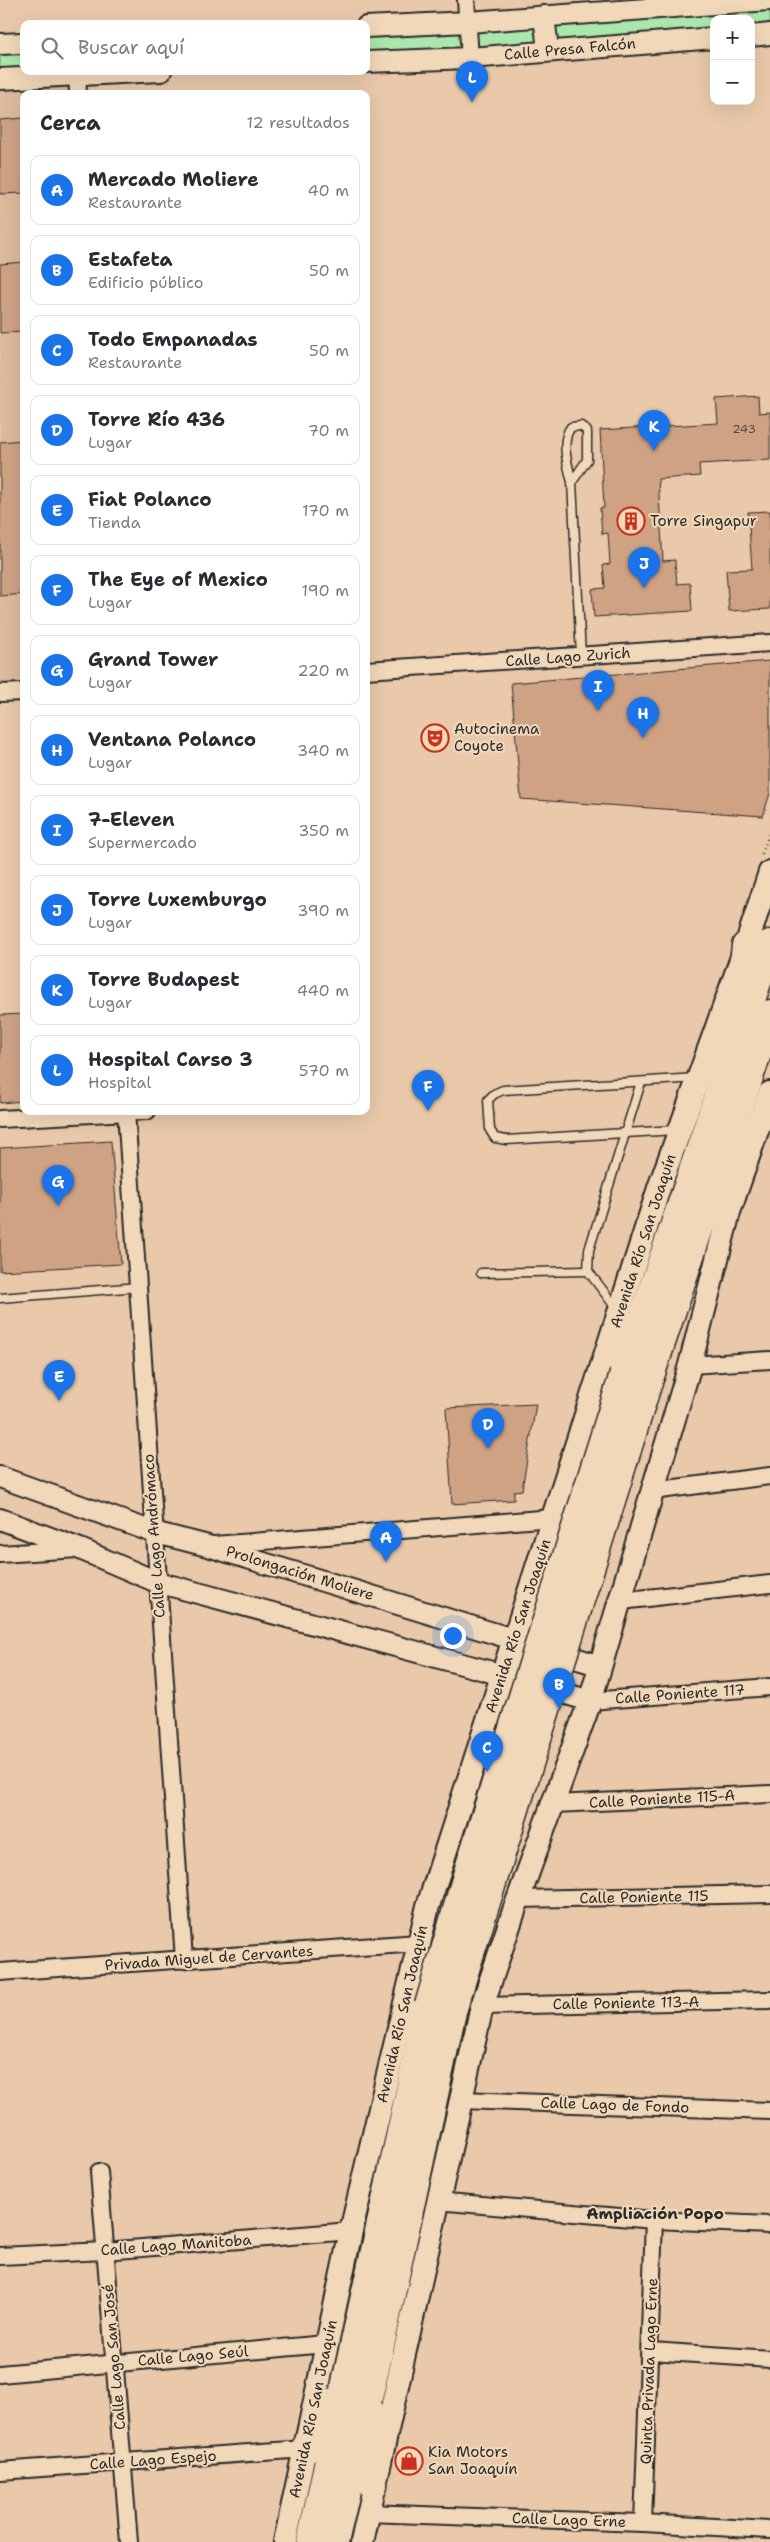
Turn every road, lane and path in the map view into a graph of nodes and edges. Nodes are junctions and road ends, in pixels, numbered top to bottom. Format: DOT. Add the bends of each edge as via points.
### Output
graph roads {
  1 [pos="466,0"];
  2 [pos="770,0"];
  3 [pos="544,16"];
  4 [pos="468,22"];
  5 [pos="370,27"];
  6 [pos="770,34"];
  7 [pos="755,36"];
  8 [pos="710,38"];
  9 [pos="20,43"];
  10 [pos="0,44"];
  11 [pos="548,50"];
  12 [pos="470,58"];
  13 [pos="370,62"];
  14 [pos="124,75"];
  15 [pos="0,79"];
  16 [pos="77,80"];
  17 [pos="572,482"];
  18 [pos="770,643"];
  19 [pos="582,656"];
  20 [pos="370,670"];
  21 [pos="20,692"];
  22 [pos="0,693"];
  23 [pos="770,832"];
  24 [pos="766,864"];
  25 [pos="758,945"];
  26 [pos="770,1014"];
  27 [pos="755,1043"];
  28 [pos="699,1078"];
  29 [pos="641,1082"];
  30 [pos="770,1093"];
  31 [pos="63,1115"];
  32 [pos="126,1115"];
  33 [pos="0,1118"];
  34 [pos="680,1130"];
  35 [pos="626,1133"];
  36 [pos="588,1271"];
  37 [pos="481,1273"];
  38 [pos="138,1287"];
  39 [pos="0,1298"];
  40 [pos="619,1312"];
  41 [pos="770,1360"];
  42 [pos="690,1366"];
  43 [pos="770,1476"];
  44 [pos="0,1477"];
  45 [pos="652,1491"];
  46 [pos="553,1518"];
  47 [pos="0,1520"];
  48 [pos="154,1532"];
  49 [pos="208,1546"];
  50 [pos="80,1549"];
  51 [pos="0,1554"];
  52 [pos="157,1582"];
  53 [pos="770,1584"];
  54 [pos="621,1601"];
  55 [pos="515,1638"];
  56 [pos="600,1666"];
  57 [pos="503,1675"];
  58 [pos="770,1686"];
  59 [pos="590,1700"];
  60 [pos="770,1794"];
  61 [pos="554,1804"];
  62 [pos="770,1894"];
  63 [pos="518,1900"];
  64 [pos="428,1906"];
  65 [pos="506,1933"];
  66 [pos="419,1943"];
  67 [pos="184,1960"];
  68 [pos="0,1972"];
  69 [pos="770,2000"];
  70 [pos="482,2006"];
  71 [pos="441,2008"];
  72 [pos="460,2100"];
  73 [pos="770,2111"];
  74 [pos="99,2172"];
  75 [pos="437,2201"];
  76 [pos="654,2220"];
  77 [pos="770,2225"];
  78 [pos="351,2231"];
  79 [pos="105,2251"];
  80 [pos="0,2256"];
  81 [pos="325,2344"];
  82 [pos="651,2351"];
  83 [pos="377,2359"];
  84 [pos="770,2359"];
  85 [pos="114,2364"];
  86 [pos="0,2374"];
  87 [pos="344,2387"];
  88 [pos="305,2449"];
  89 [pos="123,2461"];
  90 [pos="0,2471"];
  91 [pos="373,2486"];
  92 [pos="367,2513"];
  93 [pos="643,2522"];
  94 [pos="770,2530"];
  95 [pos="130,2542"];
  96 [pos="285,2542"];
  97 [pos="311,2542"];
  98 [pos="334,2542"];
  99 [pos="362,2542"];
  1 -- 4 [label="street"];
  2 -- 3 [label="street"];
  3 -- 4 [label="street"];
  3 -- 11 [label="street"];
  4 -- 5 [label="street"];
  4 -- 12 [label="street"];
  6 -- 7 [label="street"];
  8 -- 11 [label="street, Calle Presa Falcón"];
  9 -- 10 [label="street"];
  11 -- 12 [label="street, Calle Presa Falcón"];
  12 -- 13 [label="street, Calle Presa Falcón"];
  14 -- 16 [label="street"];
  15 -- 16 [label="street"];
  17 -- 17 [label="lane" via="588,460 587,431 581,426 571,427 566,433 567,464"];
  17 -- 19 [label="lane"];
  18 -- 19 [label="street, Calle Lago Zurich"];
  19 -- 20 [label="street, Calle Lago Zurich"];
  21 -- 22 [label="street"];
  23 -- 24 [label="path"];
  24 -- 25 [label="main road, Avenida Río San Joaquín"];
  25 -- 27 [label="highway" via="738,1010"];
  25 -- 28 [label="main road, Avenida Río San Joaquín"];
  26 -- 27 [label="highway, Avenida Río San Joaquín"];
  27 -- 71 [label="highway, Avenida Río San Joaquín, bridge" via="636,1378"];
  28 -- 29 [label="lane"];
  28 -- 34 [label="main road, Avenida Río San Joaquín"];
  29 -- 35 [label="lane"];
  29 -- 35 [label="lane" via="504,1090 488,1100 490,1130 495,1138"];
  30 -- 42 [label="main road" via="729,1212"];
  31 -- 33 [label="street"];
  32 -- 38 [label="street, Calle Lago Andrómaco"];
  34 -- 35 [label="lane"];
  34 -- 40 [label="main road, Avenida Río San Joaquín"];
  35 -- 36 [label="lane" via="589,1250"];
  36 -- 37 [label="lane"];
  36 -- 40 [label="lane"];
  38 -- 39 [label="lane"];
  38 -- 48 [label="street, Calle Lago Andrómaco"];
  40 -- 46 [label="main road, Avenida Río San Joaquín"];
  41 -- 42 [label="street"];
  42 -- 45 [label="main road"];
  43 -- 45 [label="street"];
  44 -- 48 [label="street, Prolongación Moliere"];
  45 -- 54 [label="main road"];
  46 -- 49 [label="street"];
  46 -- 55 [label="main road, Avenida Río San Joaquín"];
  47 -- 50 [label="street"];
  48 -- 49 [label="street, Prolongación Moliere"];
  48 -- 52 [label="street, Calle Lago Andrómaco"];
  49 -- 55 [label="street, Prolongación Moliere"];
  50 -- 51 [label="street"];
  50 -- 52 [label="street"];
  52 -- 57 [label="street"];
  52 -- 67 [label="street, Calle Lago Andrómaco"];
  53 -- 54 [label="street"];
  54 -- 56 [label="main road"];
  55 -- 56 [label="street, Prolongación Moliere"];
  55 -- 57 [label="main road, Avenida Río San Joaquín"];
  56 -- 59 [label="main road"];
  57 -- 59 [label="street"];
  57 -- 64 [label="main road, Avenida Río San Joaquín"];
  58 -- 59 [label="street, Calle Poniente 117"];
  59 -- 61 [label="main road"];
  60 -- 61 [label="street, Calle Poniente 115-A"];
  61 -- 63 [label="main road"];
  62 -- 63 [label="street, Calle Poniente 115"];
  63 -- 65 [label="main road"];
  64 -- 65 [label="main road" via="452,1905 471,1911"];
  64 -- 66 [label="main road, Avenida Río San Joaquín"];
  65 -- 70 [label="main road"];
  66 -- 67 [label="street, Privada Miguel de Cervantes"];
  66 -- 78 [label="main road, Avenida Río San Joaquín"];
  67 -- 68 [label="street, Privada Miguel de Cervantes"];
  69 -- 70 [label="street, Calle Poniente 113-A"];
  70 -- 72 [label="main road"];
  71 -- 83 [label="highway, Avenida Río San Joaquín"];
  71 -- 87 [label="highway, Avenida Río San Joaquín"];
  72 -- 73 [label="street, Calle Lago de Fondo"];
  72 -- 75 [label="main road"];
  74 -- 79 [label="street, Calle Lago San José"];
  75 -- 76 [label="street"];
  75 -- 91 [label="main road"];
  76 -- 77 [label="street"];
  76 -- 82 [label="street, Quinta Privada Lago Erne"];
  78 -- 79 [label="street, Calle Lago Manitoba"];
  78 -- 81 [label="main road, Avenida Río San Joaquín"];
  79 -- 80 [label="street, Calle Lago Manitoba"];
  79 -- 85 [label="street, Calle Lago San José"];
  81 -- 85 [label="street, Calle Lago Seúl"];
  81 -- 88 [label="main road, Avenida Río San Joaquín"];
  82 -- 84 [label="street"];
  82 -- 93 [label="street, Quinta Privada Lago Erne"];
  83 -- 91 [label="highway"];
  83 -- 98 [label="highway, Avenida Río San Joaquín"];
  85 -- 86 [label="street, Calle Lago Seúl"];
  85 -- 89 [label="street, Calle Lago San José"];
  87 -- 88 [label="highway"];
  87 -- 97 [label="highway, Avenida Río San Joaquín"];
  88 -- 89 [label="street, Calle Lago Espejo"];
  88 -- 96 [label="main road, Avenida Río San Joaquín"];
  89 -- 90 [label="street, Calle Lago Espejo"];
  89 -- 95 [label="street, Calle Lago San José"];
  91 -- 92 [label="main road"];
  92 -- 93 [label="street, Calle Lago Erne"];
  92 -- 99 [label="main road"];
  93 -- 94 [label="street, Calle Lago Erne"];
}
